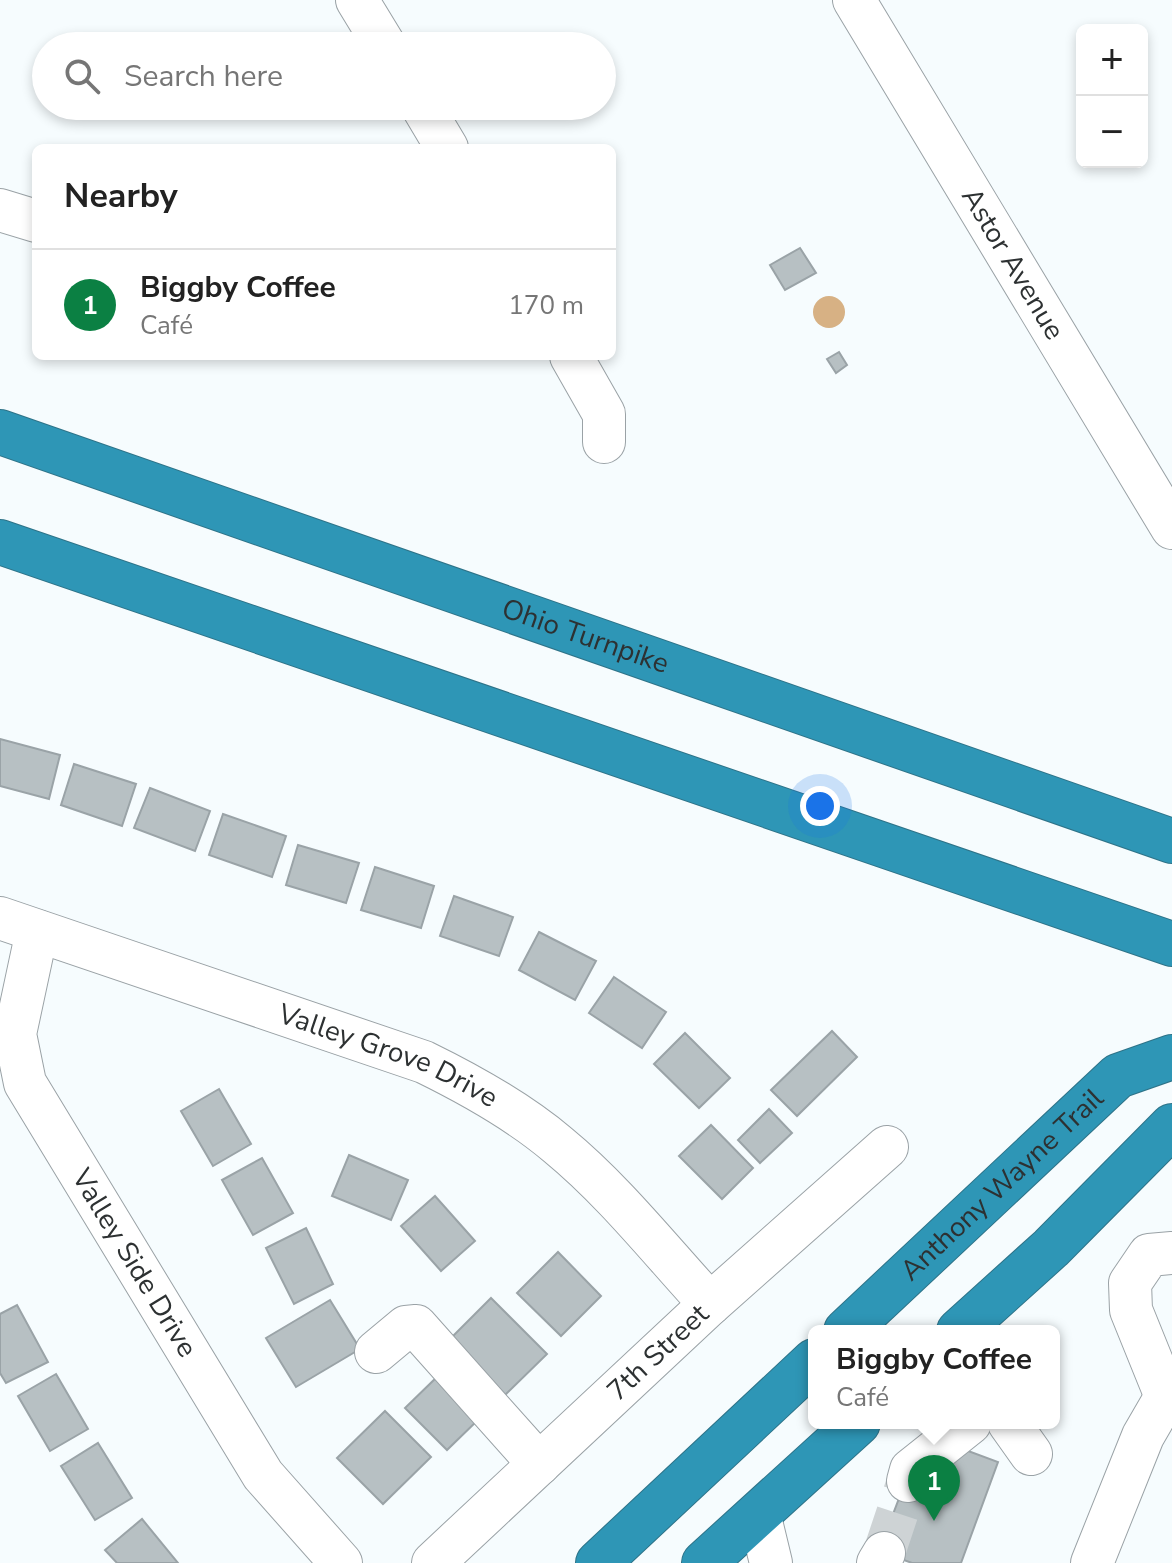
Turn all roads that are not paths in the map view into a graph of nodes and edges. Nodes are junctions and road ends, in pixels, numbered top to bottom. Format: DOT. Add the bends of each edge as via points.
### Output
graph roads {
  1 [pos="357,0"];
  2 [pos="854,0"];
  3 [pos="376,32"];
  4 [pos="430,120"];
  5 [pos="445,144"];
  6 [pos="0,210"];
  7 [pos="32,220"];
  8 [pos="573,360"];
  9 [pos="0,432"];
  10 [pos="604,442"];
  11 [pos="1172,528"];
  12 [pos="0,542"];
  13 [pos="1172,841"];
  14 [pos="19,924"];
  15 [pos="1172,944"];
  16 [pos="1172,1057"];
  17 [pos="1171,1128"];
  18 [pos="887,1147"];
  19 [pos="1172,1253"];
  20 [pos="710,1304"];
  21 [pos="852,1325"];
  22 [pos="966,1325"];
  23 [pos="376,1352"];
  24 [pos="808,1367"];
  25 [pos="1168,1390"];
  26 [pos="851,1429"];
  27 [pos="962,1429"];
  28 [pos="539,1464"];
  29 [pos="908,1481"];
  30 [pos="759,1513"];
  31 [pos="341,1563"];
  32 [pos="433,1563"];
  33 [pos="598,1563"];
  34 [pos="704,1563"];
  35 [pos="771,1563"];
  36 [pos="1092,1563"];
  1 -- 3 [label="street"];
  2 -- 11 [label="street, Astor Avenue"];
  4 -- 5 [label="street"];
  6 -- 7 [label="street"];
  8 -- 10 [label="street" via="604,414"];
  9 -- 13 [label="highway, Ohio Turnpike"];
  12 -- 15 [label="highway"];
  14 -- 20 [label="street, Valley Grove Drive" via="454,1076 557,1144"];
  14 -- 31 [label="street, Valley Side Drive" via="15,1034 25,1083 263,1475"];
  16 -- 21 [label="highway, Anthony Wayne Trail" via="1118,1076"];
  17 -- 22 [label="highway"];
  18 -- 20 [label="street, 7th Street"];
  19 -- 25 [label="street" via="1149,1255 1130,1283 1131,1310"];
  20 -- 28 [label="street, 7th Street"];
  23 -- 28 [label="street" via="406,1327 416,1326"];
  24 -- 33 [label="highway"];
  25 -- 36 [label="street" via="1143,1436"];
  26 -- 30 [label="highway"];
  27 -- 29 [label="street" via="911,1470"];
  28 -- 32 [label="street, 7th Street"];
  30 -- 34 [label="highway"];
  30 -- 35 [label="street"];
}
